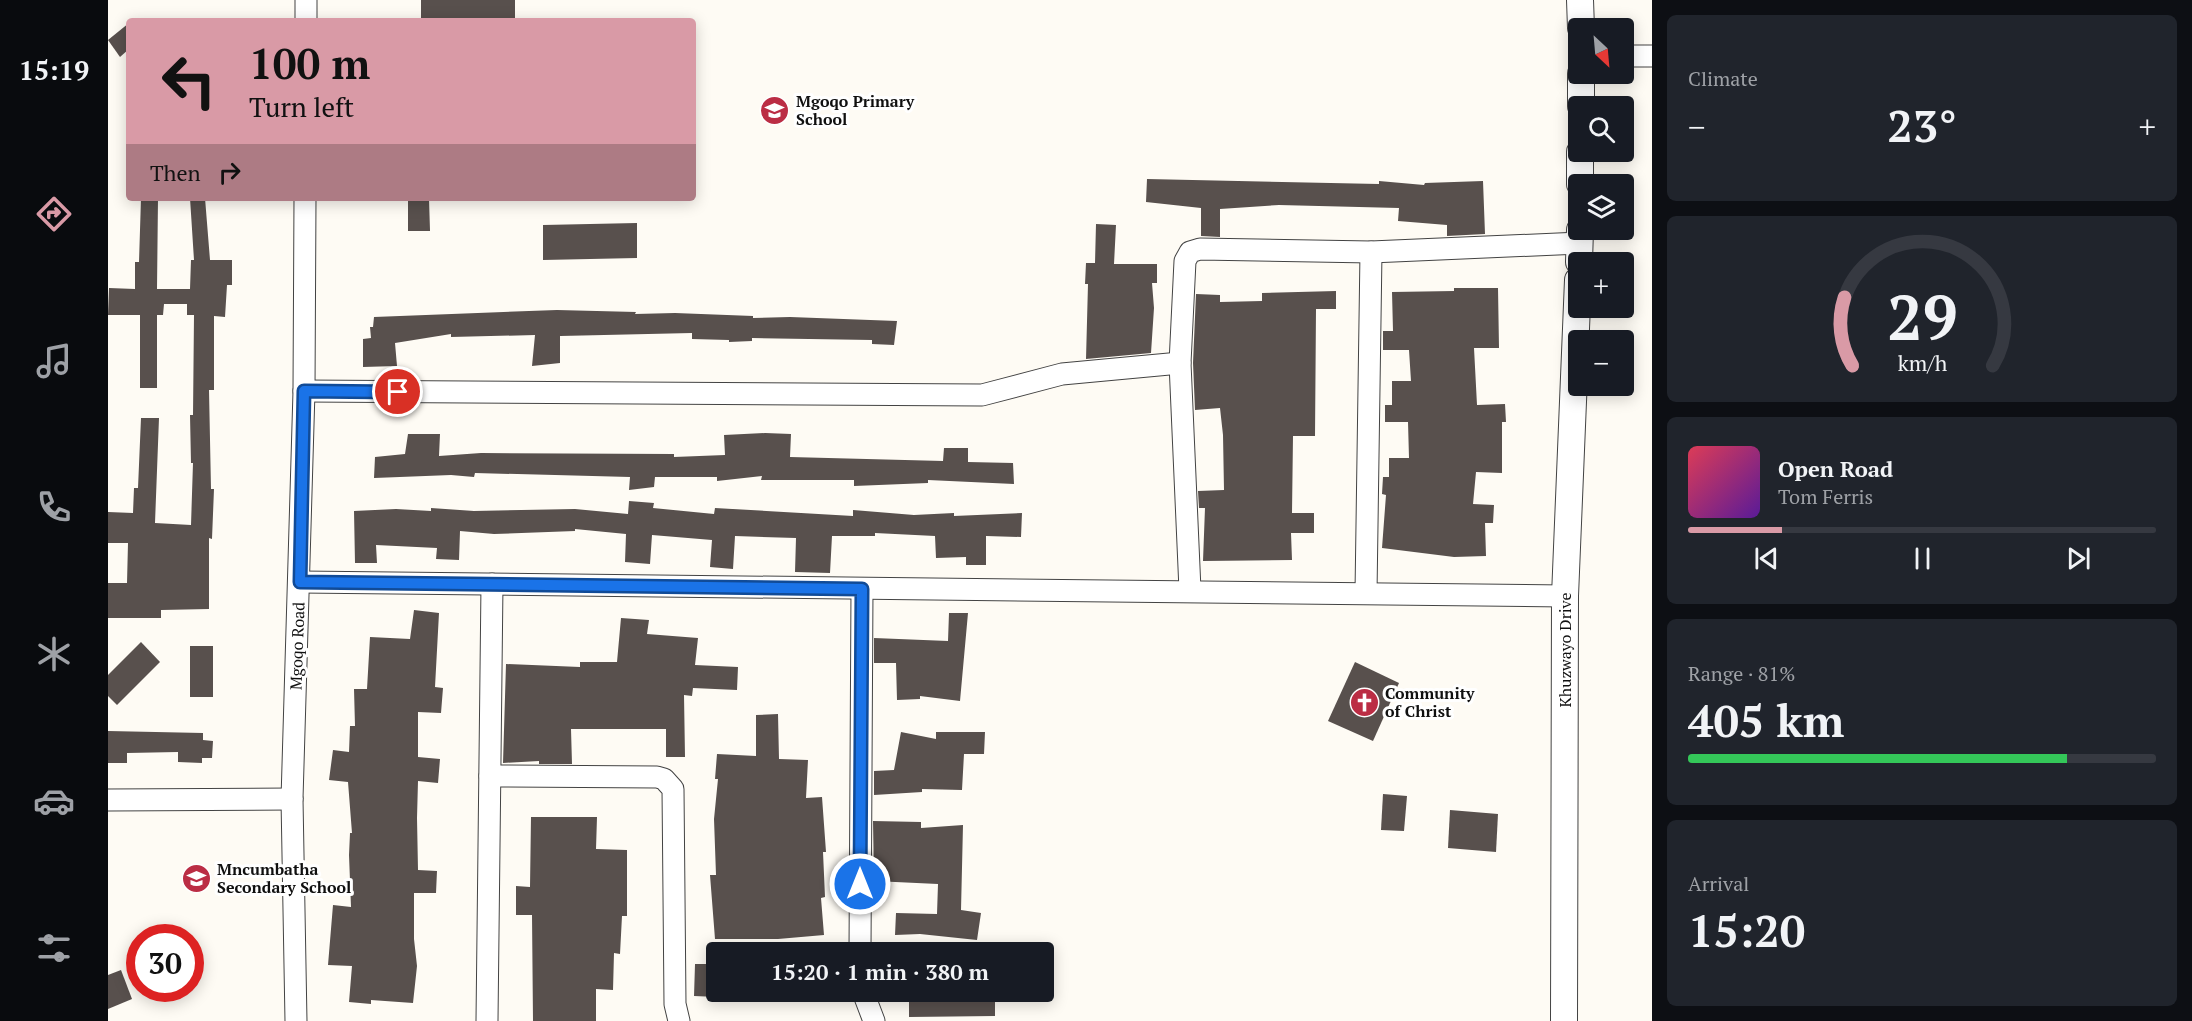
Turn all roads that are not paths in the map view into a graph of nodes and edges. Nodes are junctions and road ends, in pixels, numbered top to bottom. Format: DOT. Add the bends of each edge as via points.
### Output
graph roads {
  1 [pos="306,0"];
  2 [pos="1580,0"];
  3 [pos="306,18"];
  4 [pos="1581,18"];
  5 [pos="1634,56"];
  6 [pos="1652,56"];
  7 [pos="305,201"];
  8 [pos="1579,245"];
  9 [pos="1371,252"];
  10 [pos="1576,318"];
  11 [pos="1180,363"];
  12 [pos="304,391"];
  13 [pos="300,582"];
  14 [pos="492,584"];
  15 [pos="862,589"];
  16 [pos="1190,590"];
  17 [pos="1366,593"];
  18 [pos="1565,596"];
  19 [pos="490,776"];
  20 [pos="292,799"];
  21 [pos="108,800"];
  22 [pos="860,942"];
  23 [pos="867,1002"];
  24 [pos="296,1021"];
  25 [pos="487,1021"];
  26 [pos="679,1021"];
  27 [pos="874,1021"];
  28 [pos="1564,1021"];
  1 -- 3 [label="street"];
  2 -- 4 [label="street"];
  5 -- 6 [label="street"];
  7 -- 12 [label="street, Mgoqo Road"];
  8 -- 9 [label="street"];
  9 -- 11 [label="street" via="1193,250 1185,261"];
  9 -- 17 [label="street"];
  10 -- 18 [label="street, Khuzwayo Drive"];
  11 -- 12 [label="street" via="1062,374 982,395"];
  11 -- 16 [label="street"];
  12 -- 13 [label="street, Mgoqo Road"];
  13 -- 14 [label="street"];
  13 -- 20 [label="street, Mgoqo Road"];
  14 -- 15 [label="street"];
  14 -- 19 [label="street"];
  15 -- 16 [label="street"];
  15 -- 22 [label="street"];
  16 -- 17 [label="street"];
  17 -- 18 [label="street"];
  18 -- 28 [label="street, Khuzwayo Drive"];
  19 -- 25 [label="street"];
  19 -- 26 [label="street" via="657,777 669,784 675,795 675,1004"];
  20 -- 21 [label="street"];
  20 -- 24 [label="street, Mgoqo Road"];
  23 -- 27 [label="street"];
}
